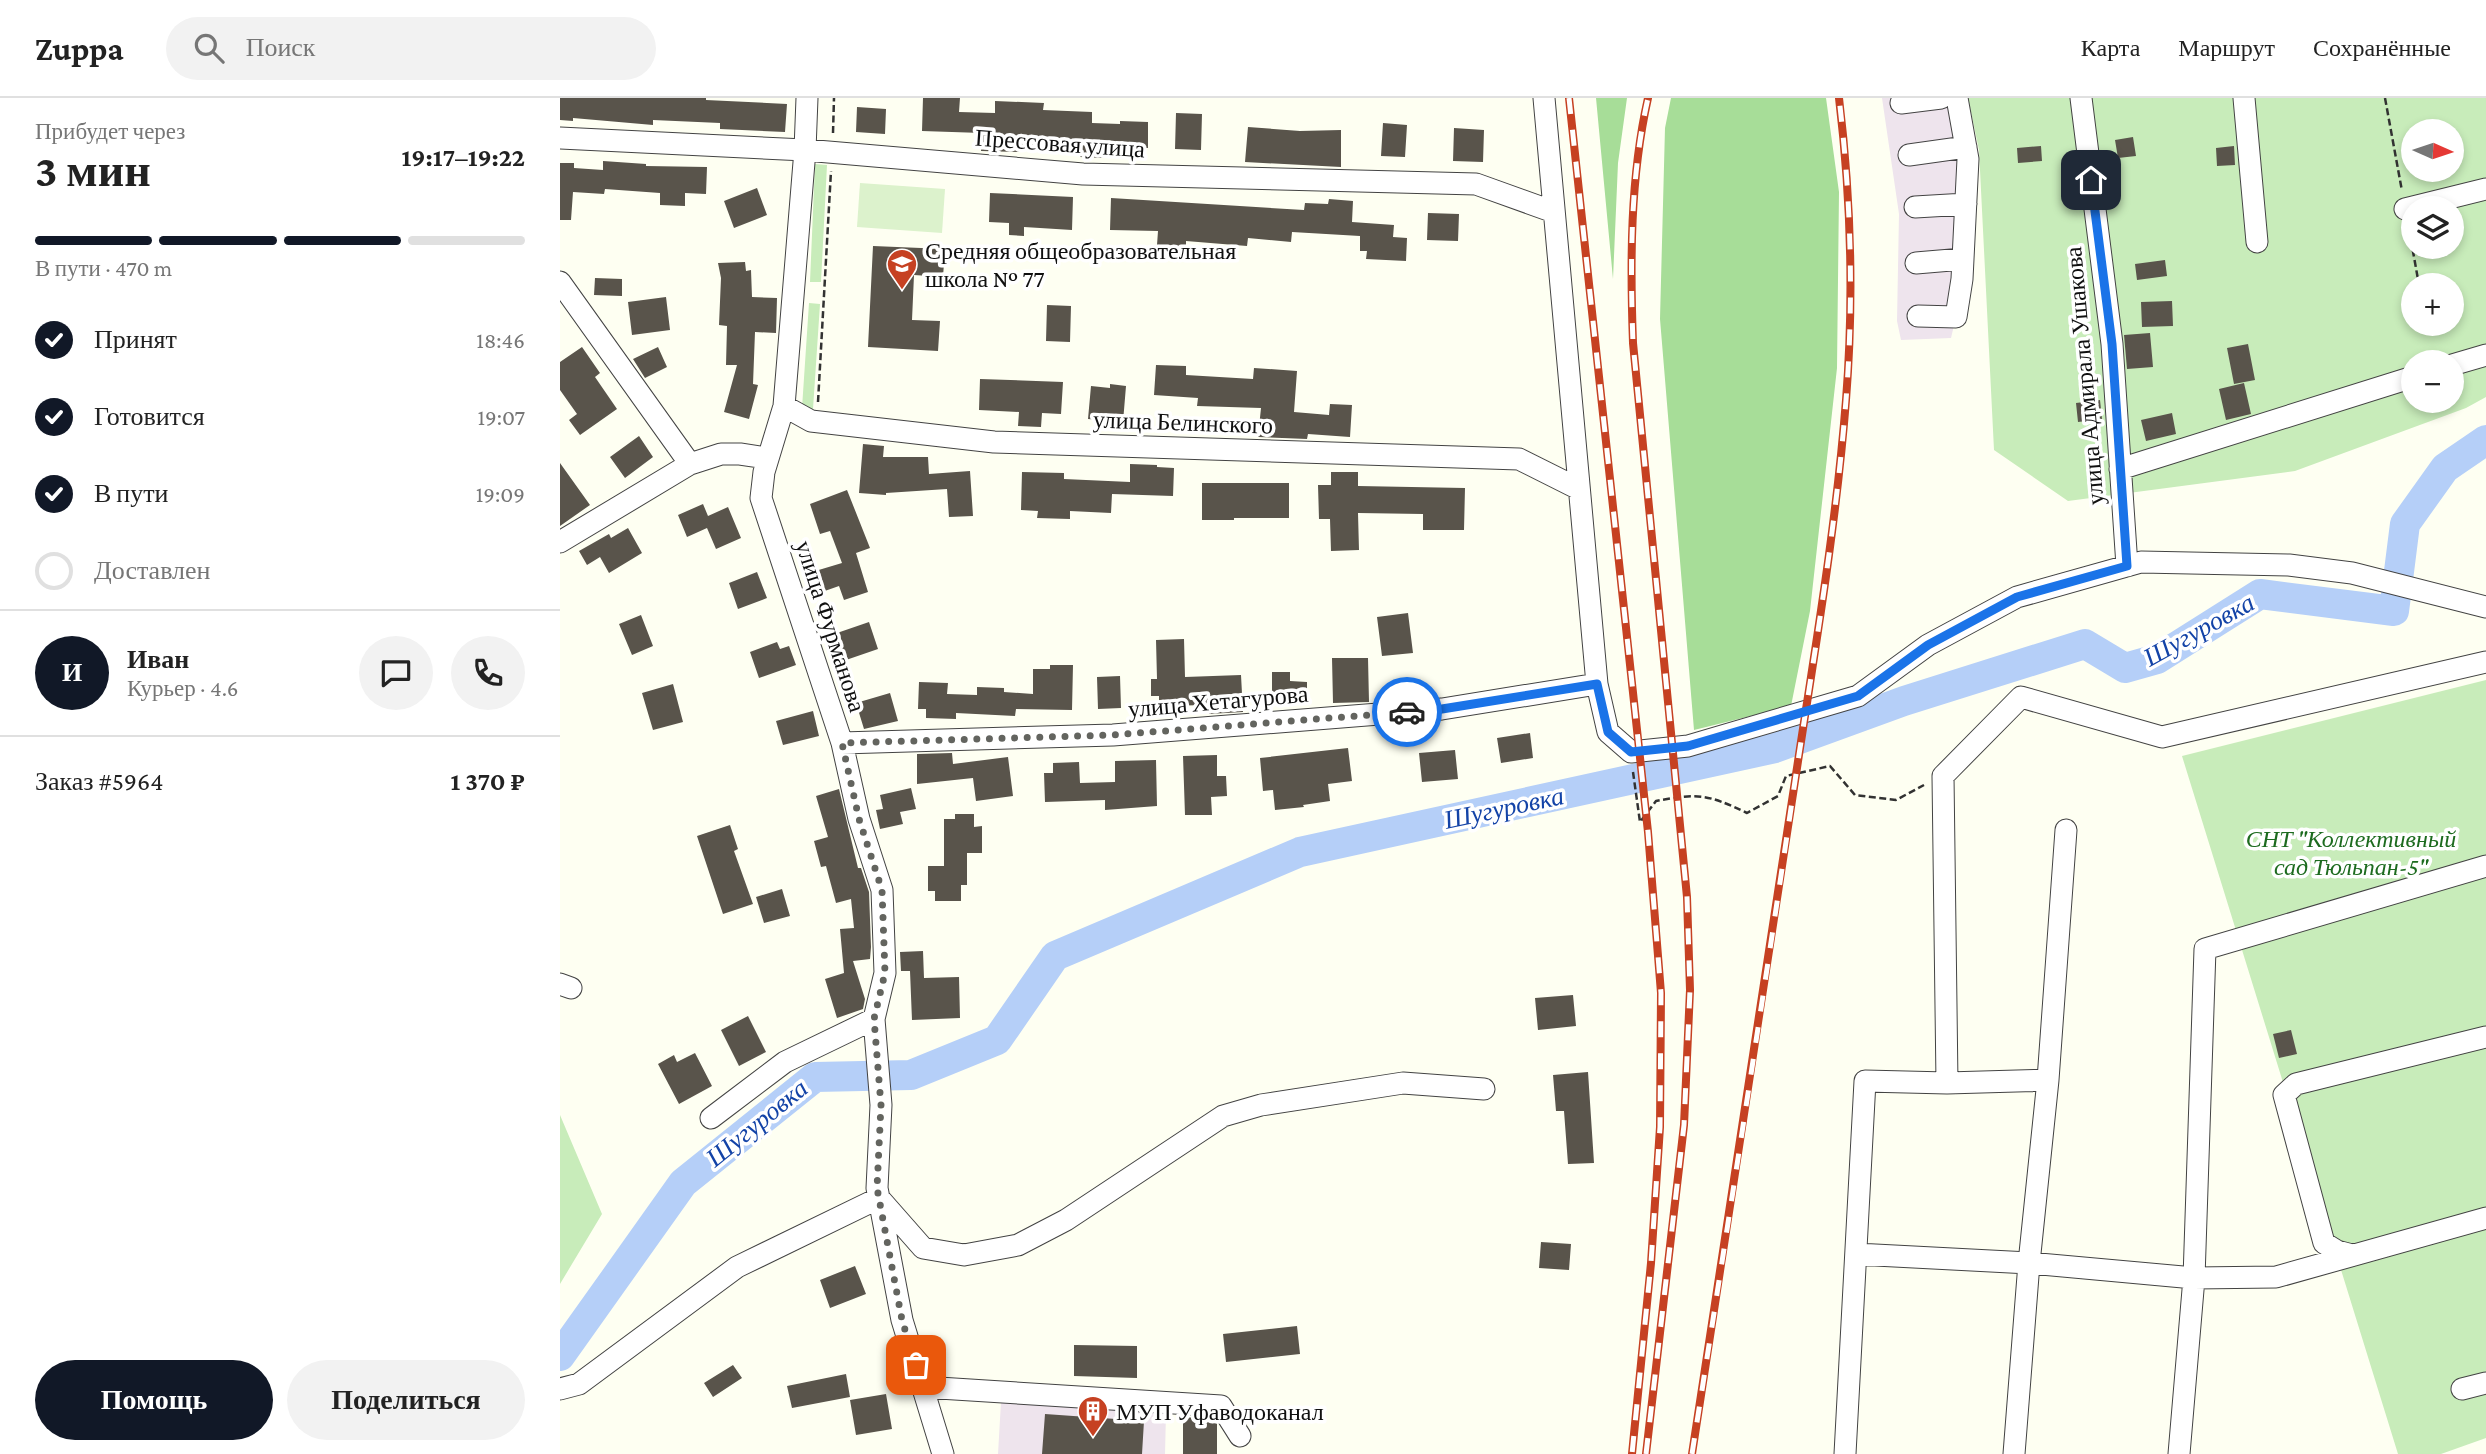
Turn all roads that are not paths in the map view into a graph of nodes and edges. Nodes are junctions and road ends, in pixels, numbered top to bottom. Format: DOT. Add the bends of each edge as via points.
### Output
graph roads {
  1 [pos="807,98"];
  2 [pos="1544,98"];
  3 [pos="1941,98"];
  4 [pos="1957,98"];
  5 [pos="2081,98"];
  6 [pos="2244,98"];
  7 [pos="1901,103"];
  8 [pos="560,138"];
  9 [pos="1966,147"];
  10 [pos="805,150"];
  11 [pos="1909,155"];
  12 [pos="2486,189"];
  13 [pos="2458,196"];
  14 [pos="1966,204"];
  15 [pos="1915,207"];
  16 [pos="1554,212"];
  17 [pos="2257,242"];
  18 [pos="1963,259"];
  19 [pos="1916,263"];
  20 [pos="560,282"];
  21 [pos="1917,316"];
  22 [pos="2486,355"];
  23 [pos="2464,361"];
  24 [pos="2401,381"];
  25 [pos="784,405"];
  26 [pos="767,458"];
  27 [pos="690,464"];
  28 [pos="2120,469"];
  29 [pos="1579,489"];
  30 [pos="560,542"];
  31 [pos="2127,566"];
  32 [pos="2486,607"];
  33 [pos="2486,662"];
  34 [pos="1597,684"];
  35 [pos="842,743"];
  36 [pos="2066,830"];
  37 [pos="2486,866"];
  38 [pos="874,1019"];
  39 [pos="2486,1037"];
  40 [pos="2049,1080"];
  41 [pos="1947,1083"];
  42 [pos="1484,1088"];
  43 [pos="711,1118"];
  44 [pos="879,1198"];
  45 [pos="2486,1218"];
  46 [pos="1856,1254"];
  47 [pos="2352,1255"];
  48 [pos="2029,1263"];
  49 [pos="2194,1278"];
  50 [pos="2486,1383"];
  51 [pos="923,1387"];
  52 [pos="560,1389"];
  53 [pos="2462,1389"];
  54 [pos="1240,1436"];
  55 [pos="943,1454"];
  56 [pos="1845,1454"];
  57 [pos="2014,1454"];
  58 [pos="2179,1454"];
  1 -- 10 [label="street, улица Фурманова"];
  2 -- 16 [label="street"];
  3 -- 7 [label="street"];
  4 -- 9 [label="street"];
  5 -- 28 [label="street, улица Адмирала Ушакова" via="2112,344"];
  6 -- 17 [label="street"];
  8 -- 10 [label="street, Прессовая улица"];
  9 -- 11 [label="street"];
  9 -- 14 [label="street"];
  10 -- 16 [label="street, Прессовая улица" via="1083,174 1476,184"];
  10 -- 25 [label="street, улица Фурманова"];
  12 -- 13 [label="street"];
  14 -- 15 [label="street"];
  14 -- 18 [label="street"];
  16 -- 29 [label="street"];
  18 -- 19 [label="street"];
  18 -- 21 [label="street" via="1956,317"];
  20 -- 27 [label="street"];
  22 -- 23 [label="street"];
  24 -- 28 [label="street"];
  25 -- 26 [label="street, улица Фурманова"];
  25 -- 29 [label="street, улица Белинского" via="811,421 994,442 1518,459"];
  26 -- 27 [label="street" via="721,454"];
  26 -- 35 [label="street, улица Фурманова" via="761,498"];
  27 -- 30 [label="street"];
  28 -- 31 [label="street, улица Адмирала Ушакова"];
  29 -- 34 [label="street"];
  31 -- 32 [label="street" via="2141,562 2289,565 2352,573"];
  31 -- 34 [label="street" via="2017,597 1928,645 1858,696 1688,746 1631,752 1608,732"];
  33 -- 41 [label="street" via="2162,737 2021,697 1943,776"];
  34 -- 35 [label="street, улица Хетагурова" via="1442,709 1113,735"];
  35 -- 38 [label="street, улица Фурманова" via="859,819 882,890 885,973"];
  36 -- 40 [label="street"];
  37 -- 49 [label="street" via="2205,949"];
  38 -- 43 [label="street" via="785,1062"];
  38 -- 44 [label="street, улица Фурманова" via="881,1105"];
  39 -- 47 [label="street" via="2296,1084 2284,1095 2324,1242"];
  40 -- 41 [label="street"];
  40 -- 48 [label="street"];
  41 -- 46 [label="street" via="1865,1081"];
  42 -- 44 [label="street" via="1403,1083 1261,1105 1223,1116 1066,1220 1018,1245 964,1255 923,1248"];
  44 -- 51 [label="street, улица Фурманова" via="902,1320"];
  44 -- 52 [label="street" via="737,1267 579,1384"];
  45 -- 47 [label="street"];
  46 -- 48 [label="street"];
  46 -- 56 [label="street"];
  47 -- 49 [label="street" via="2276,1277"];
  48 -- 49 [label="street"];
  48 -- 57 [label="street"];
  49 -- 58 [label="street"];
  50 -- 53 [label="street"];
  51 -- 54 [label="street" via="1221,1406"];
  51 -- 55 [label="street, улица Фурманова"];
}
